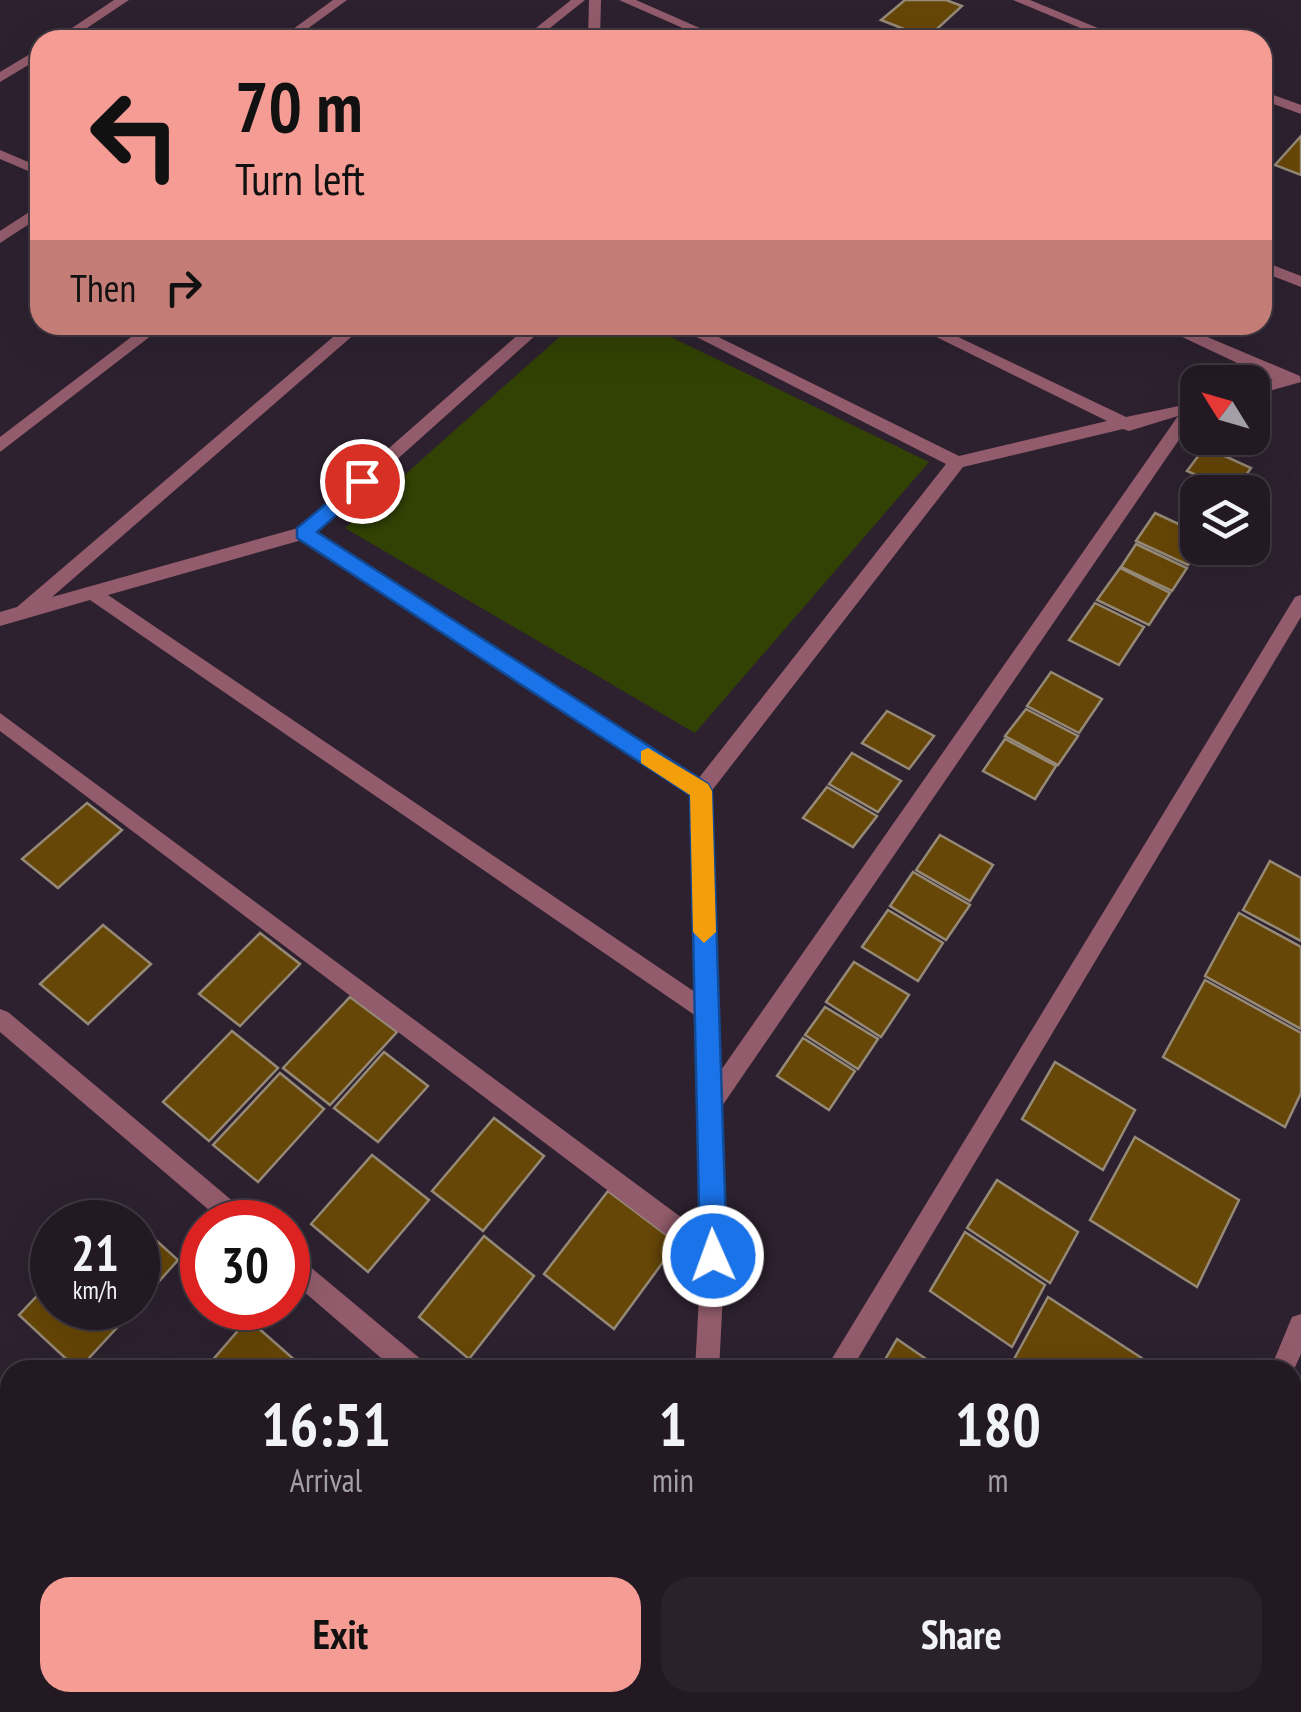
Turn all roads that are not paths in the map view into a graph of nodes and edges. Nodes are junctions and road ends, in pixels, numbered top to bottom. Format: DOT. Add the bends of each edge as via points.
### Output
graph roads {
  1 [pos="123,0"];
  2 [pos="341,0"];
  3 [pos="579,0"];
  4 [pos="595,0"];
  5 [pos="626,0"];
  6 [pos="1018,0"];
  7 [pos="76,30"];
  8 [pos="298,30"];
  9 [pos="540,30"];
  10 [pos="594,30"];
  11 [pos="697,30"];
  12 [pos="1095,30"];
  13 [pos="30,58"];
  14 [pos="0,78"];
  15 [pos="1272,100"];
  16 [pos="1301,110"];
  17 [pos="0,154"];
  18 [pos="30,168"];
  19 [pos="30,217"];
  20 [pos="0,238"];
  21 [pos="1272,270"];
  22 [pos="1301,282"];
  23 [pos="144,335"];
  24 [pos="346,335"];
  25 [pos="528,335"];
  26 [pos="701,335"];
  27 [pos="941,335"];
  28 [pos="1189,335"];
  29 [pos="1296,380"];
  30 [pos="1270,386"];
  31 [pos="1180,411"];
  32 [pos="1130,425"];
  33 [pos="1180,429"];
  34 [pos="0,446"];
  35 [pos="958,462"];
  36 [pos="304,533"];
  37 [pos="92,593"];
  38 [pos="1301,602"];
  39 [pos="22,613"];
  40 [pos="0,620"];
  41 [pos="0,721"];
  42 [pos="700,791"];
  43 [pos="707,1012"];
  44 [pos="0,1018"];
  45 [pos="710,1106"];
  46 [pos="214,1200"];
  47 [pos="713,1256"];
  48 [pos="310,1281"];
  49 [pos="1301,1326"];
  50 [pos="402,1360"];
  51 [pos="708,1360"];
  52 [pos="844,1360"];
  53 [pos="1286,1360"];
  1 -- 7 [label="street"];
  2 -- 8 [label="street"];
  3 -- 9 [label="street"];
  4 -- 10 [label="street"];
  5 -- 11 [label="street"];
  6 -- 12 [label="street"];
  13 -- 14 [label="street"];
  15 -- 16 [label="street"];
  17 -- 18 [label="street"];
  19 -- 20 [label="street"];
  21 -- 22 [label="street"];
  23 -- 34 [label="street"];
  24 -- 39 [label="street"];
  25 -- 36 [label="street"];
  26 -- 35 [label="street"];
  27 -- 32 [label="street"];
  28 -- 29 [label="street"];
  29 -- 30 [label="street"];
  31 -- 32 [label="street"];
  32 -- 35 [label="street"];
  33 -- 45 [label="street"];
  35 -- 42 [label="street"];
  36 -- 37 [label="street"];
  36 -- 42 [label="street"];
  37 -- 39 [label="street"];
  37 -- 43 [label="street"];
  38 -- 52 [label="street"];
  39 -- 40 [label="street"];
  41 -- 47 [label="street"];
  42 -- 43 [label="street"];
  43 -- 45 [label="street"];
  44 -- 46 [label="street"];
  45 -- 47 [label="street"];
  47 -- 51 [label="street"];
  48 -- 50 [label="street"];
  49 -- 53 [label="street"];
}
